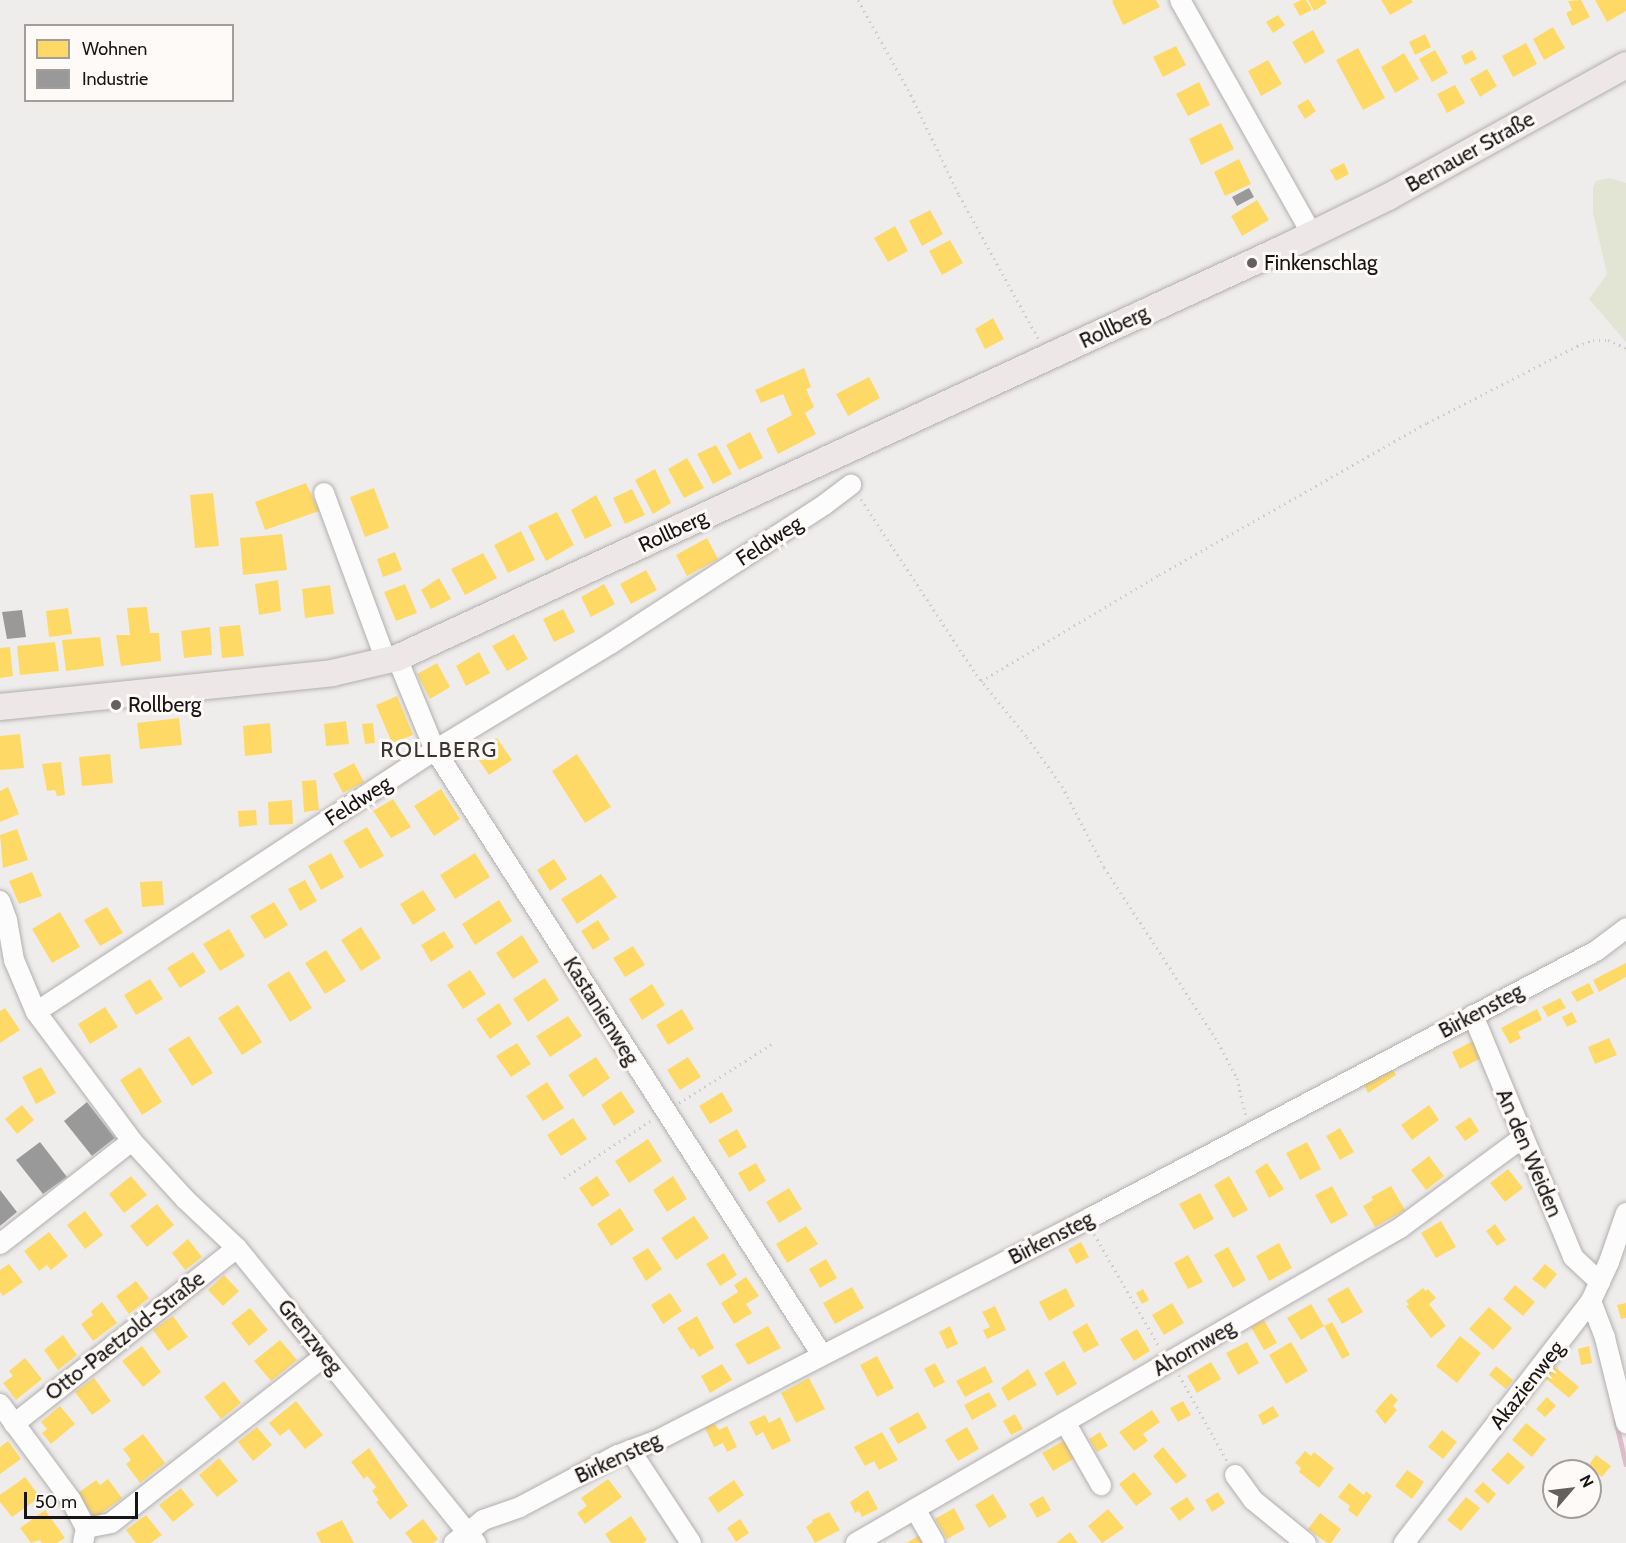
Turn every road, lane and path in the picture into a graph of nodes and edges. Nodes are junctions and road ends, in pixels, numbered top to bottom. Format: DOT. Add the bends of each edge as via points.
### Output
graph roads {
  1 [pos="858,0"];
  2 [pos="1180,0"];
  3 [pos="1626,65"];
  4 [pos="1312,234"];
  5 [pos="1626,348"];
  6 [pos="1049,357"];
  7 [pos="851,485"];
  8 [pos="324,492"];
  9 [pos="391,659"];
  10 [pos="981,681"];
  11 [pos="0,707"];
  12 [pos="435,750"];
  13 [pos="0,901"];
  14 [pos="1626,928"];
  15 [pos="7,966"];
  16 [pos="36,1012"];
  17 [pos="1473,1015"];
  18 [pos="1250,1133"];
  19 [pos="1522,1138"];
  20 [pos="132,1141"];
  21 [pos="1626,1213"];
  22 [pos="0,1244"];
  23 [pos="237,1248"];
  24 [pos="1600,1282"];
  25 [pos="1591,1301"];
  26 [pos="822,1355"];
  27 [pos="325,1356"];
  28 [pos="0,1404"];
  29 [pos="1065,1422"];
  30 [pos="1626,1423"];
  31 [pos="14,1424"];
  32 [pos="630,1450"];
  33 [pos="1235,1475"];
  34 [pos="1101,1485"];
  35 [pos="915,1509"];
  36 [pos="84,1536"];
  37 [pos="466,1539"];
  38 [pos="691,1543"];
  39 [pos="856,1543"];
  40 [pos="935,1543"];
  41 [pos="1306,1543"];
  42 [pos="1404,1543"];
  1 -- 6 [label="path"];
  2 -- 4 [label="street"];
  3 -- 4 [label="main road, Bernauer Straße" via="1388,197"];
  4 -- 6 [label="main road, Rollberg"];
  5 -- 10 [label="path" via="1608,340 1577,346 1427,423 1159,574"];
  6 -- 9 [label="main road, Rollberg"];
  7 -- 10 [label="path"];
  7 -- 12 [label="street, Feldweg" via="610,644"];
  8 -- 9 [label="street, Kastanienweg"];
  9 -- 11 [label="main road, Rollberg" via="333,673"];
  9 -- 12 [label="street, Kastanienweg"];
  10 -- 18 [label="path" via="1028,737 1062,786 1104,867 1218,1042 1237,1078"];
  12 -- 16 [label="street, Feldweg"];
  12 -- 26 [label="street, Kastanienweg"];
  13 -- 15 [label="street" via="7,920"];
  14 -- 17 [label="street, Birkensteg" via="1596,951"];
  15 -- 16 [label="street"];
  16 -- 20 [label="street, Grenzweg"];
  17 -- 18 [label="street, Birkensteg"];
  17 -- 19 [label="street, An den Weiden"];
  18 -- 26 [label="street, Birkensteg"];
  19 -- 24 [label="street, An den Weiden" via="1573,1257"];
  19 -- 29 [label="street, Ahornweg" via="1400,1228"];
  20 -- 22 [label="street"];
  20 -- 23 [label="street, Grenzweg"];
  21 -- 24 [label="street, Akazienweg"];
  23 -- 27 [label="street, Grenzweg"];
  23 -- 31 [label="street, Otto-Paetzold-Straße"];
  24 -- 25 [label="street, Akazienweg"];
  25 -- 30 [label="street" via="1605,1338"];
  25 -- 42 [label="street, Akazienweg"];
  26 -- 32 [label="street, Birkensteg" via="658,1440"];
  27 -- 36 [label="street" via="111,1523"];
  27 -- 37 [label="street, Grenzweg"];
  28 -- 31 [label="street"];
  29 -- 34 [label="street"];
  29 -- 35 [label="street, Ahornweg"];
  31 -- 36 [label="street" via="71,1500"];
  32 -- 37 [label="street, Birkensteg" via="520,1507 483,1520"];
  32 -- 38 [label="street"];
  33 -- 41 [label="street" via="1253,1500"];
  35 -- 39 [label="street, Ahornweg"];
  35 -- 40 [label="street"];
}
